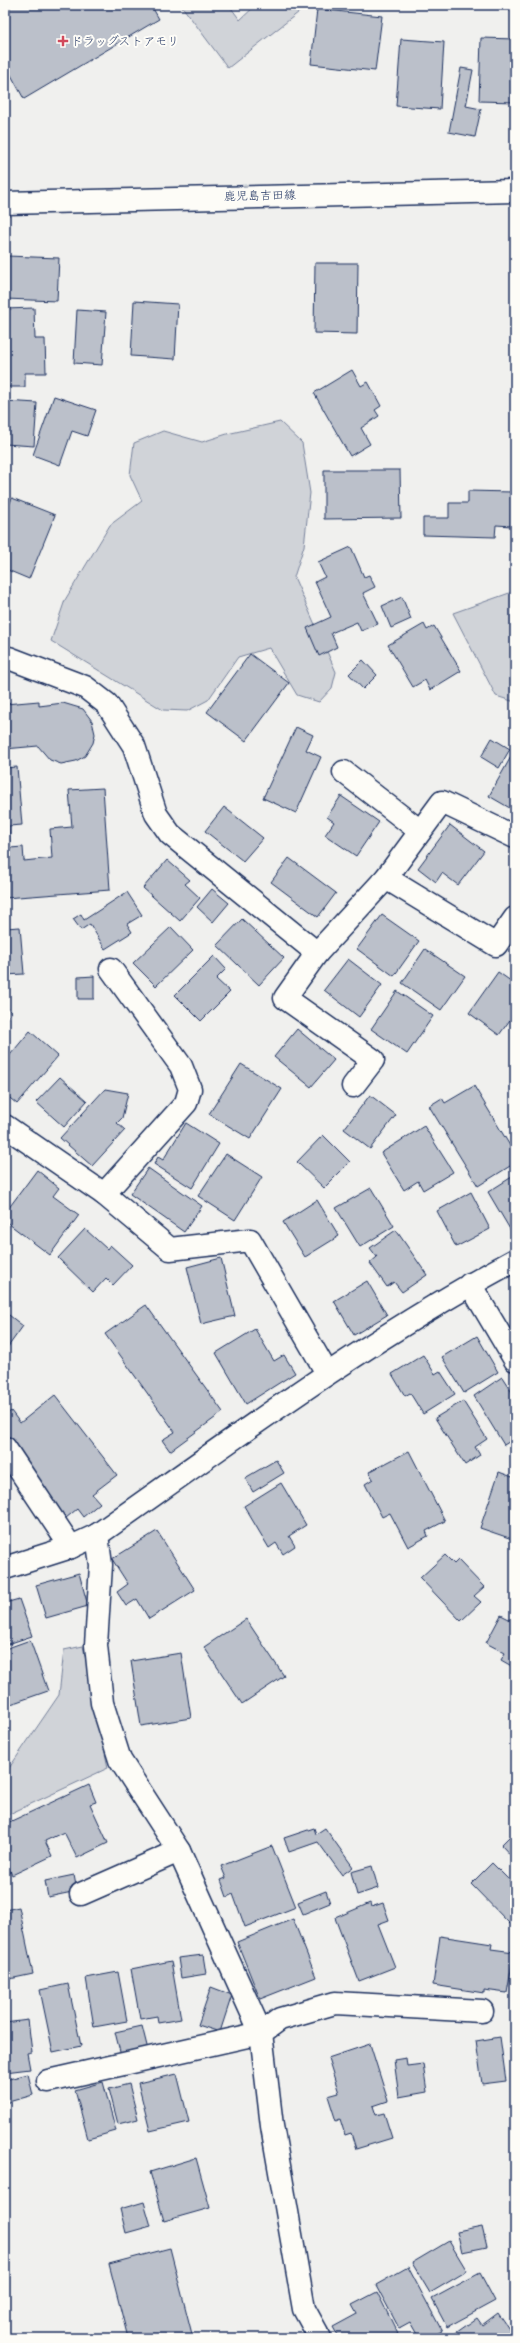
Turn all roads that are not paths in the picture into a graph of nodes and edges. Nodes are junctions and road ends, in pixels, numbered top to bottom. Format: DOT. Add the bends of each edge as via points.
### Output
graph roads {
  1 [pos="515,191"];
  2 [pos="5,203"];
  3 [pos="5,658"];
  4 [pos="344,772"];
  5 [pos="420,831"];
  6 [pos="515,837"];
  7 [pos="386,878"];
  8 [pos="515,918"];
  9 [pos="317,953"];
  10 [pos="112,970"];
  11 [pos="353,1086"];
  12 [pos="5,1126"];
  13 [pos="104,1194"];
  14 [pos="515,1260"];
  15 [pos="470,1284"];
  16 [pos="515,1360"];
  17 [pos="327,1373"];
  18 [pos="5,1448"];
  19 [pos="97,1535"];
  20 [pos="71,1547"];
  21 [pos="5,1568"];
  22 [pos="179,1851"];
  23 [pos="81,1894"];
  24 [pos="482,2011"];
  25 [pos="261,2034"];
  26 [pos="48,2082"];
  27 [pos="320,2338"];
  1 -- 2 [label="street, 鹿児島吉田線"];
  3 -- 9 [label="street" via="85,687 107,704 134,746 156,814 170,834"];
  4 -- 5 [label="street"];
  5 -- 6 [label="street" via="442,802"];
  5 -- 7 [label="street"];
  7 -- 8 [label="street" via="496,945"];
  7 -- 9 [label="street"];
  9 -- 11 [label="street" via="285,998 373,1060"];
  10 -- 13 [label="street" via="181,1066 190,1089 186,1103"];
  12 -- 13 [label="street"];
  13 -- 17 [label="street" via="170,1249 250,1240"];
  14 -- 15 [label="street"];
  15 -- 16 [label="street"];
  15 -- 17 [label="street"];
  17 -- 19 [label="street"];
  18 -- 20 [label="street"];
  19 -- 20 [label="street"];
  19 -- 22 [label="street" via="101,1566 96,1645 102,1703 120,1760"];
  20 -- 21 [label="street"];
  22 -- 23 [label="street"];
  22 -- 25 [label="street"];
  24 -- 25 [label="street" via="335,2003 280,2019"];
  25 -- 26 [label="street"];
  25 -- 27 [label="street" via="272,2126 304,2309"];
}
